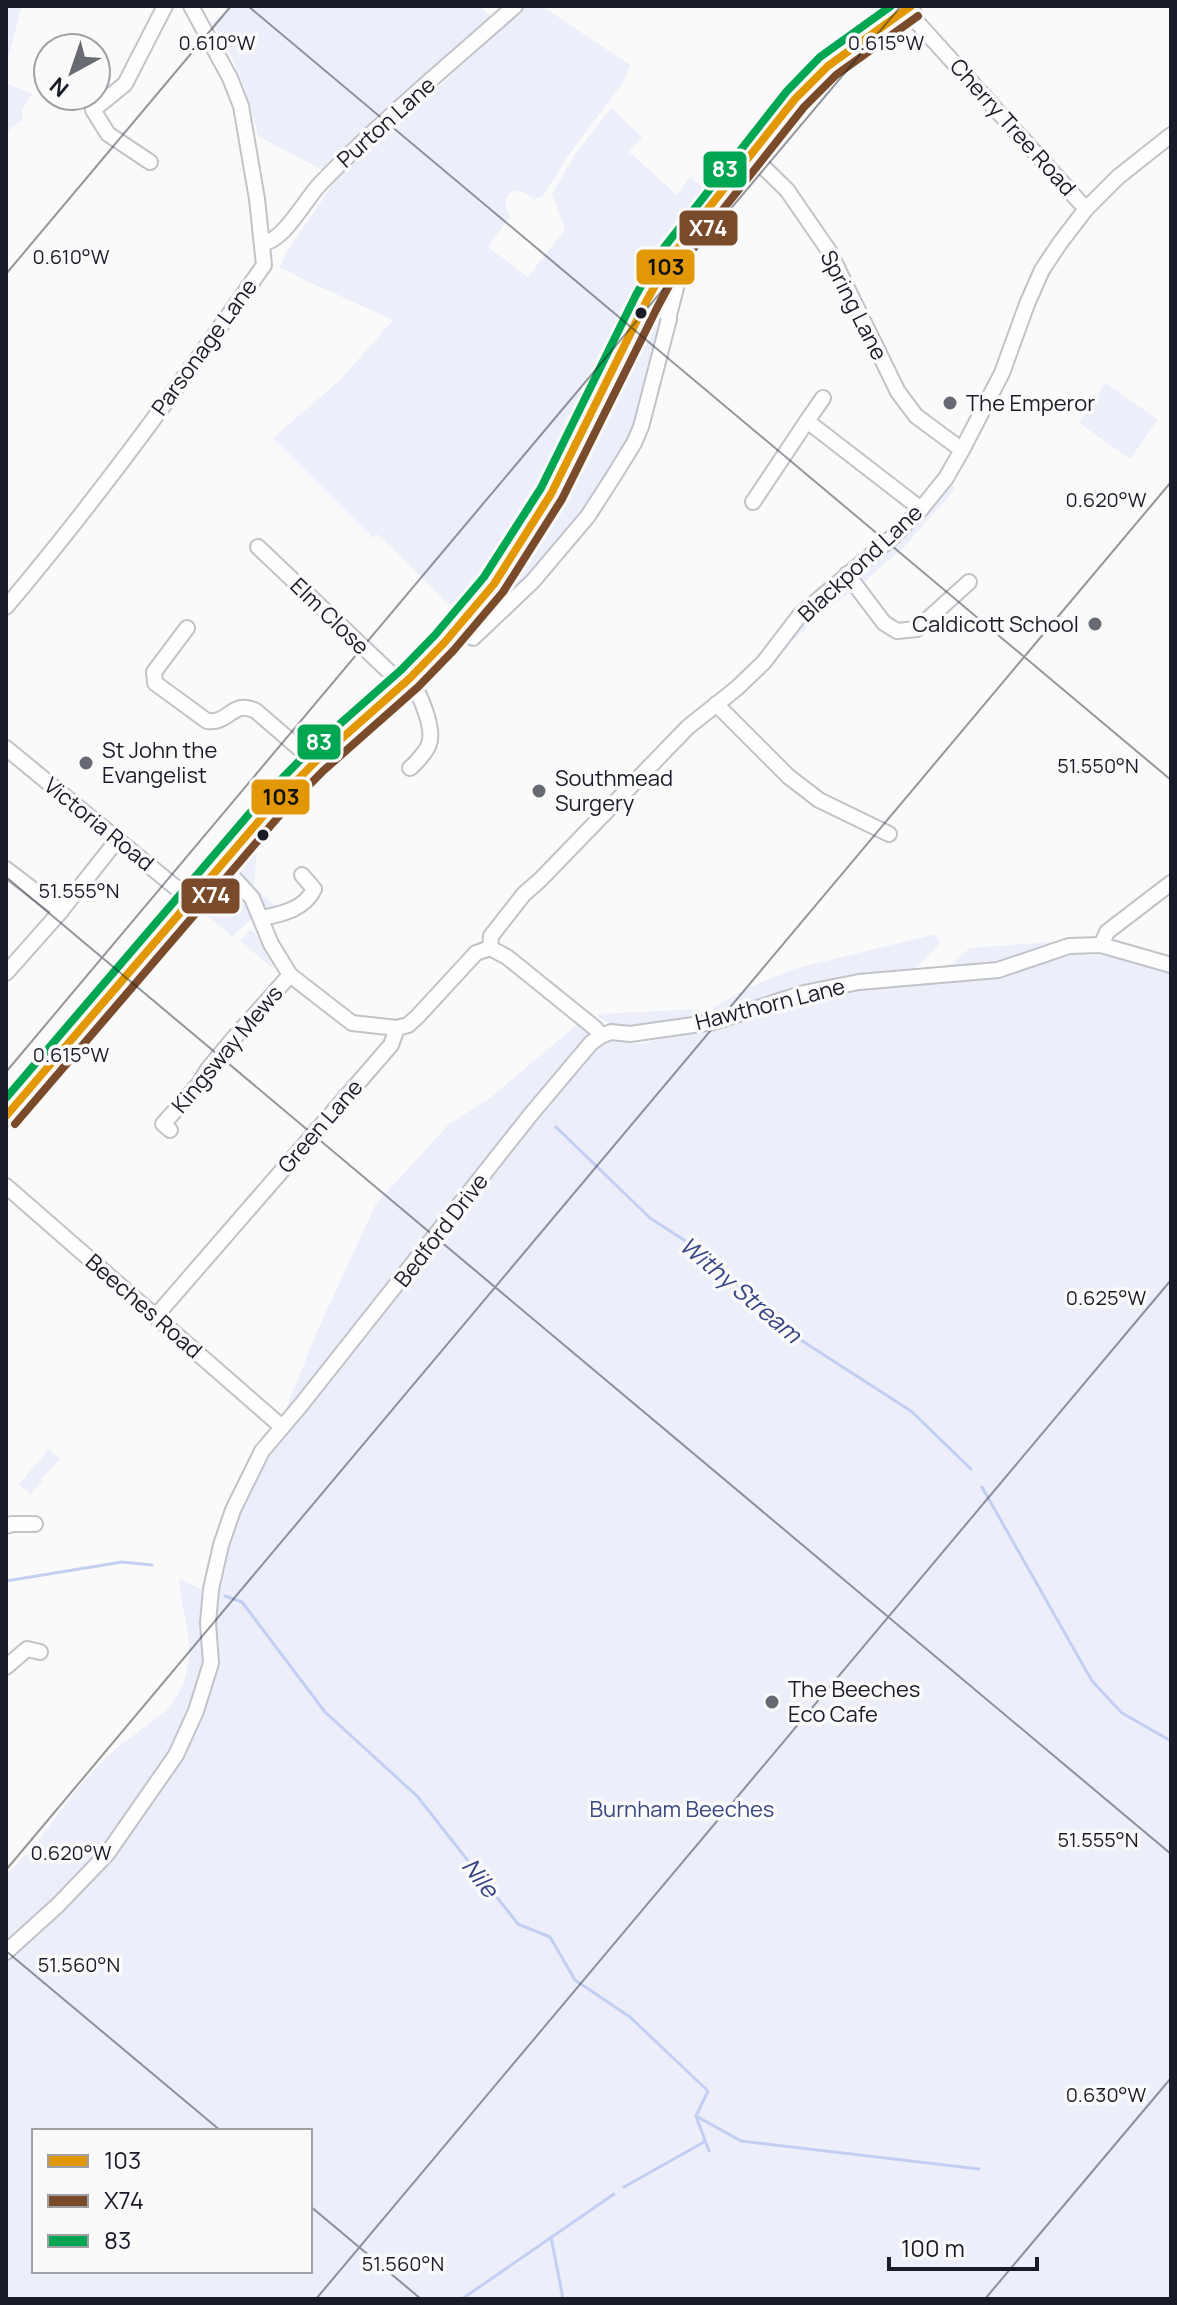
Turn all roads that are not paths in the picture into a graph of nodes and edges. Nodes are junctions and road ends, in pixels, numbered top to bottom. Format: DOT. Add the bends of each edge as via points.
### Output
graph roads {
  1 [pos="165,6"];
  2 [pos="191,6"];
  3 [pos="515,6"];
  4 [pos="908,8"];
  5 [pos="1171,135"];
  6 [pos="750,154"];
  7 [pos="150,162"];
  8 [pos="1086,209"];
  9 [pos="263,243"];
  10 [pos="679,276"];
  11 [pos="647,300"];
  12 [pos="669,315"];
  13 [pos="823,398"];
  14 [pos="807,421"];
  15 [pos="962,450"];
  16 [pos="753,502"];
  17 [pos="921,509"];
  18 [pos="258,547"];
  19 [pos="847,574"];
  20 [pos="969,582"];
  21 [pos="494,584"];
  22 [pos="512,601"];
  23 [pos="6,607"];
  24 [pos="187,628"];
  25 [pos="473,638"];
  26 [pos="405,681"];
  27 [pos="716,704"];
  28 [pos="6,748"];
  29 [pos="315,762"];
  30 [pos="410,768"];
  31 [pos="889,834"];
  32 [pos="118,839"];
  33 [pos="222,865"];
  34 [pos="6,869"];
  35 [pos="302,875"];
  36 [pos="1171,883"];
  37 [pos="191,900"];
  38 [pos="61,911"];
  39 [pos="262,918"];
  40 [pos="1101,945"];
  41 [pos="490,948"];
  42 [pos="1171,965"];
  43 [pos="6,973"];
  44 [pos="290,975"];
  45 [pos="397,1028"];
  46 [pos="601,1036"];
  47 [pos="6,1116"];
  48 [pos="162,1125"];
  49 [pos="6,1186"];
  50 [pos="155,1317"];
  51 [pos="282,1427"];
  52 [pos="35,1524"];
  53 [pos="6,1526"];
  54 [pos="40,1652"];
  55 [pos="6,1667"];
  56 [pos="6,1952"];
  1 -- 7 [label="street" via="125,84 93,110 108,134"];
  2 -- 9 [label="street, Parsonage Lane" via="241,106"];
  3 -- 9 [label="street, Purton Lane" via="351,152 279,235"];
  4 -- 6 [label="main road" via="828,66"];
  4 -- 8 [label="street, Cherry Tree Road"];
  5 -- 8 [label="street, Blackpond Lane"];
  6 -- 11 [label="main road" via="669,261"];
  6 -- 15 [label="street, Spring Lane" via="787,190 829,251 898,392 916,416"];
  8 -- 15 [label="street, Blackpond Lane" via="1042,270 1002,373"];
  9 -- 23 [label="street, Parsonage Lane" via="264,265 201,355"];
  10 -- 12 [label="street"];
  11 -- 12 [label="street"];
  11 -- 21 [label="main road" via="551,494"];
  12 -- 22 [label="street" via="634,443 588,516"];
  13 -- 14 [label="street"];
  14 -- 16 [label="street"];
  14 -- 17 [label="street"];
  15 -- 17 [label="street, Blackpond Lane"];
  17 -- 19 [label="street, Blackpond Lane"];
  18 -- 26 [label="street, Elm Close"];
  19 -- 20 [label="street" via="884,623 897,631 917,629"];
  19 -- 27 [label="street, Blackpond Lane" via="800,615 764,662"];
  21 -- 22 [label="street"];
  21 -- 26 [label="main road"];
  22 -- 25 [label="street"];
  24 -- 29 [label="street" via="154,672 155,683 207,721 216,722 237,708 256,711"];
  26 -- 29 [label="main road"];
  26 -- 30 [label="street" via="421,697 430,735 429,746"];
  27 -- 31 [label="street" via="819,800"];
  27 -- 41 [label="street, Blackpond Lane" via="524,894 491,936"];
  28 -- 32 [label="street, Victoria Road"];
  29 -- 33 [label="main road"];
  32 -- 37 [label="street, Victoria Road"];
  32 -- 38 [label="street"];
  33 -- 37 [label="main road"];
  33 -- 39 [label="street" via="252,898"];
  34 -- 38 [label="street"];
  35 -- 39 [label="street" via="313,894 301,905"];
  36 -- 40 [label="street" via="1107,932"];
  37 -- 47 [label="main road"];
  38 -- 43 [label="street"];
  39 -- 44 [label="street"];
  40 -- 42 [label="street, Hawthorn Lane"];
  40 -- 46 [label="street, Hawthorn Lane" via="1069,946 998,970 859,982 804,993 714,1022"];
  41 -- 45 [label="street, Green Lane" via="476,953 417,1017"];
  41 -- 46 [label="street"];
  44 -- 45 [label="street" via="352,1023"];
  44 -- 48 [label="street, Kingsway Mews"];
  45 -- 50 [label="street, Green Lane" via="391,1045"];
  46 -- 51 [label="street, Bedford Drive" via="542,1101"];
  49 -- 50 [label="street, Beeches Road"];
  50 -- 51 [label="street, Beeches Road"];
  51 -- 56 [label="street, Bedford Drive" via="262,1451 221,1545 209,1610 211,1663 176,1755 107,1854"];
  52 -- 53 [label="street"];
  54 -- 55 [label="street" via="27,1649"];
}
